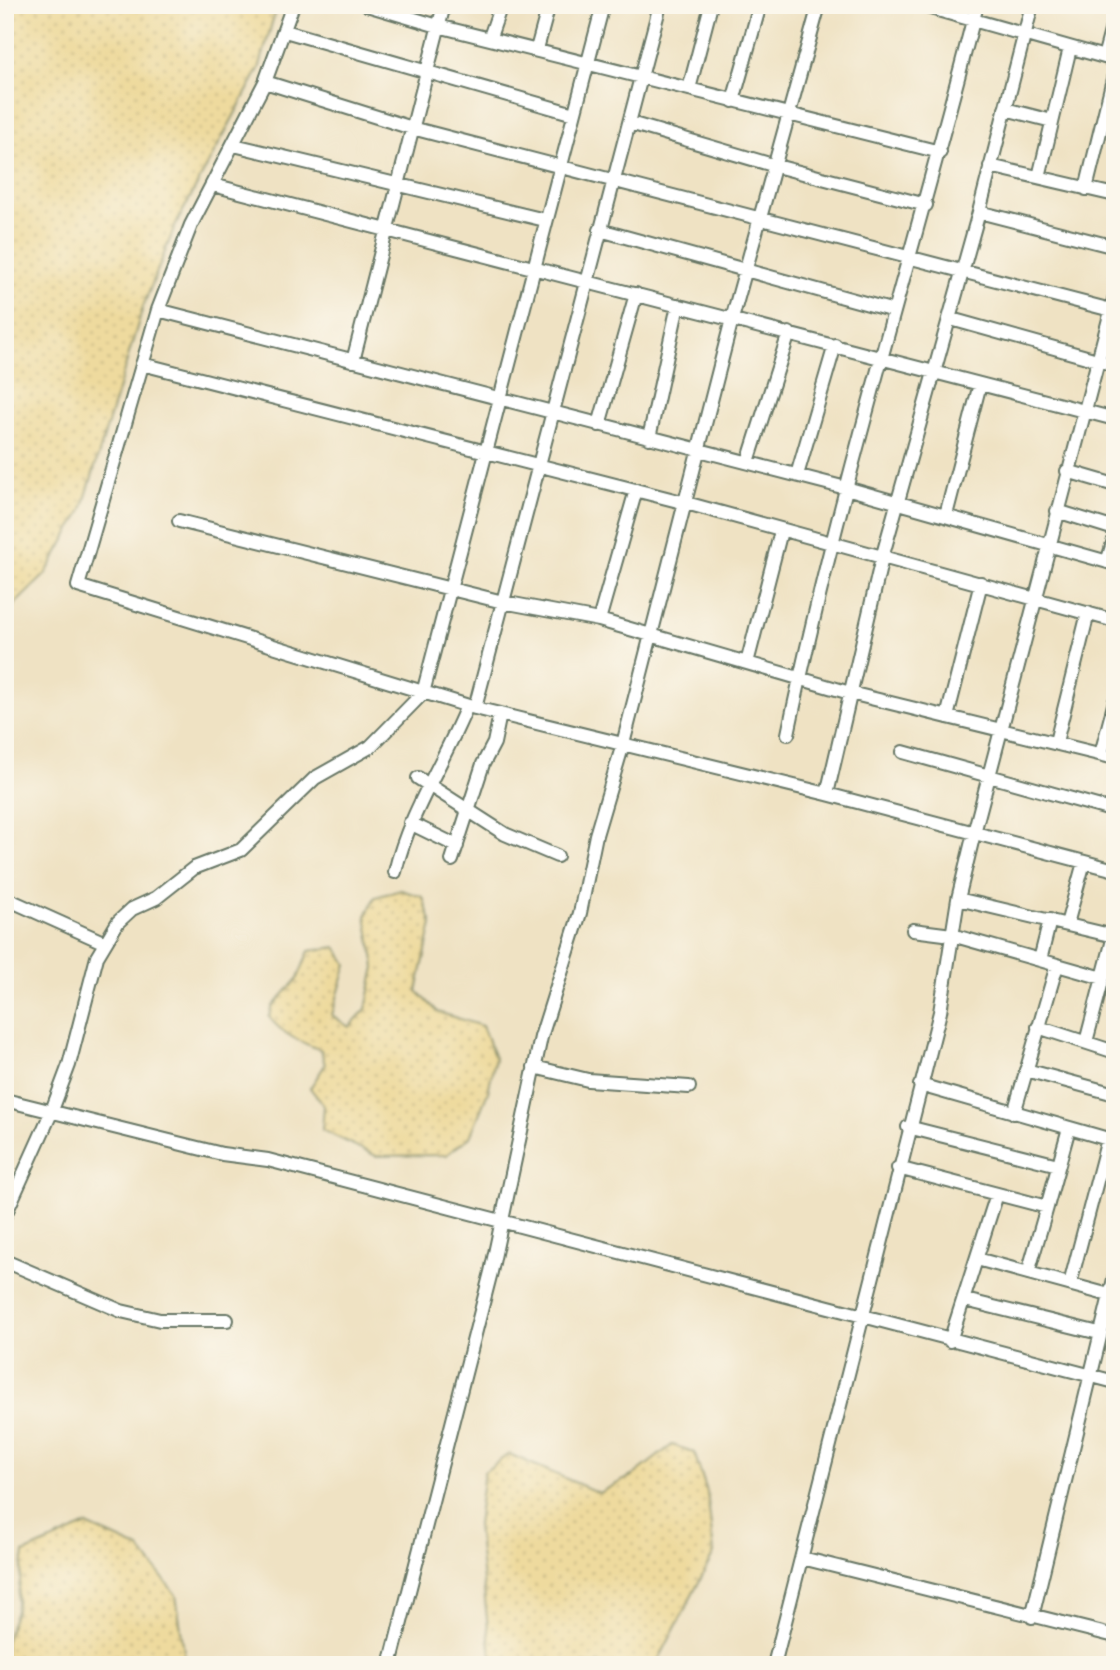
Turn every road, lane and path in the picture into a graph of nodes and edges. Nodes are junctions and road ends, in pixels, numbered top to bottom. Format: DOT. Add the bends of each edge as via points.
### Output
graph roads {
  1 [pos="293,5"];
  2 [pos="367,5"];
  3 [pos="444,5"];
  4 [pos="501,5"];
  5 [pos="549,5"];
  6 [pos="603,5"];
  7 [pos="660,5"];
  8 [pos="711,5"];
  9 [pos="760,5"];
  10 [pos="819,5"];
  11 [pos="920,5"];
  12 [pos="977,5"];
  13 [pos="1032,5"];
  14 [pos="394,9"];
  15 [pos="1115,16"];
  16 [pos="974,19"];
  17 [pos="438,26"];
  18 [pos="285,31"];
  19 [pos="1025,36"];
  20 [pos="490,37"];
  21 [pos="1070,48"];
  22 [pos="537,49"];
  23 [pos="1110,58"];
  24 [pos="588,63"];
  25 [pos="1115,71"];
  26 [pos="427,73"];
  27 [pos="643,77"];
  28 [pos="265,82"];
  29 [pos="689,89"];
  30 [pos="733,101"];
  31 [pos="1005,109"];
  32 [pos="574,114"];
  33 [pos="790,115"];
  34 [pos="1052,121"];
  35 [pos="630,123"];
  36 [pos="412,128"];
  37 [pos="234,145"];
  38 [pos="940,152"];
  39 [pos="559,165"];
  40 [pos="776,166"];
  41 [pos="990,166"];
  42 [pos="1039,177"];
  43 [pos="615,181"];
  44 [pos="398,184"];
  45 [pos="213,185"];
  46 [pos="1086,188"];
  47 [pos="1115,195"];
  48 [pos="926,205"];
  49 [pos="979,212"];
  50 [pos="762,218"];
  51 [pos="545,220"];
  52 [pos="386,230"];
  53 [pos="600,230"];
  54 [pos="1115,247"];
  55 [pos="909,256"];
  56 [pos="533,267"];
  57 [pos="745,269"];
  58 [pos="965,270"];
  59 [pos="587,281"];
  60 [pos="636,294"];
  61 [pos="1115,296"];
  62 [pos="678,305"];
  63 [pos="158,310"];
  64 [pos="894,311"];
  65 [pos="1113,311"];
  66 [pos="732,318"];
  67 [pos="951,319"];
  68 [pos="789,333"];
  69 [pos="835,345"];
  70 [pos="881,357"];
  71 [pos="1097,360"];
  72 [pos="353,361"];
  73 [pos="142,364"];
  74 [pos="1115,365"];
  75 [pos="936,371"];
  76 [pos="980,384"];
  77 [pos="500,400"];
  78 [pos="1084,410"];
  79 [pos="552,414"];
  80 [pos="1115,419"];
  81 [pos="599,425"];
  82 [pos="649,438"];
  83 [pos="697,450"];
  84 [pos="486,453"];
  85 [pos="748,462"];
  86 [pos="538,466"];
  87 [pos="1067,471"];
  88 [pos="797,475"];
  89 [pos="1115,485"];
  90 [pos="846,488"];
  91 [pos="636,490"];
  92 [pos="898,502"];
  93 [pos="685,503"];
  94 [pos="1057,511"];
  95 [pos="946,515"];
  96 [pos="179,522"];
  97 [pos="1115,528"];
  98 [pos="781,531"];
  99 [pos="1115,537"];
  100 [pos="830,545"];
  101 [pos="1047,546"];
  102 [pos="882,558"];
  103 [pos="1111,563"];
  104 [pos="981,583"];
  105 [pos="451,590"];
  106 [pos="1034,597"];
  107 [pos="503,602"];
  108 [pos="1088,613"];
  109 [pos="599,621"];
  110 [pos="1115,621"];
  111 [pos="650,635"];
  112 [pos="747,663"];
  113 [pos="800,677"];
  114 [pos="423,693"];
  115 [pos="850,693"];
  116 [pos="1115,701"];
  117 [pos="471,707"];
  118 [pos="500,714"];
  119 [pos="947,717"];
  120 [pos="1002,729"];
  121 [pos="788,734"];
  122 [pos="1056,742"];
  123 [pos="623,744"];
  124 [pos="903,752"];
  125 [pos="1101,754"];
  126 [pos="1115,758"];
  127 [pos="989,776"];
  128 [pos="418,778"];
  129 [pos="431,786"];
  130 [pos="827,794"];
  131 [pos="1115,811"];
  132 [pos="470,813"];
  133 [pos="410,823"];
  134 [pos="974,833"];
  135 [pos="457,846"];
  136 [pos="557,856"];
  137 [pos="452,860"];
  138 [pos="1084,862"];
  139 [pos="1115,870"];
  140 [pos="396,872"];
  141 [pos="5,898"];
  142 [pos="958,899"];
  143 [pos="1050,920"];
  144 [pos="1067,924"];
  145 [pos="913,930"];
  146 [pos="1114,934"];
  147 [pos="952,935"];
  148 [pos="103,942"];
  149 [pos="1040,960"];
  150 [pos="1057,965"];
  151 [pos="1103,978"];
  152 [pos="1038,1027"];
  153 [pos="1086,1042"];
  154 [pos="1115,1052"];
  155 [pos="534,1068"];
  156 [pos="1026,1070"];
  157 [pos="920,1086"];
  158 [pos="689,1087"];
  159 [pos="1115,1094"];
  160 [pos="5,1100"];
  161 [pos="51,1113"];
  162 [pos="1013,1113"];
  163 [pos="908,1126"];
  164 [pos="1069,1128"];
  165 [pos="1111,1140"];
  166 [pos="1058,1165"];
  167 [pos="898,1168"];
  168 [pos="997,1194"];
  169 [pos="1047,1208"];
  170 [pos="5,1214"];
  171 [pos="500,1223"];
  172 [pos="977,1259"];
  173 [pos="5,1261"];
  174 [pos="1028,1273"];
  175 [pos="1115,1275"];
  176 [pos="1070,1284"];
  177 [pos="1109,1295"];
  178 [pos="965,1300"];
  179 [pos="862,1315"];
  180 [pos="227,1320"];
  181 [pos="1099,1333"];
  182 [pos="950,1341"];
  183 [pos="1089,1376"];
  184 [pos="1115,1382"];
  185 [pos="802,1558"];
  186 [pos="1032,1618"];
  187 [pos="1115,1636"];
  188 [pos="390,1665"];
  189 [pos="774,1665"];
  1 -- 18 [label="street"];
  2 -- 14 [label="street"];
  3 -- 17 [label="street"];
  4 -- 20 [label="street"];
  5 -- 22 [label="street"];
  6 -- 24 [label="street"];
  7 -- 27 [label="street"];
  8 -- 29 [label="street"];
  9 -- 30 [label="street"];
  10 -- 33 [label="street"];
  11 -- 16 [label="street"];
  12 -- 16 [label="street"];
  13 -- 19 [label="street"];
  14 -- 17 [label="street"];
  15 -- 23 [label="street"];
  16 -- 19 [label="street"];
  16 -- 38 [label="street"];
  17 -- 20 [label="street"];
  17 -- 26 [label="street"];
  18 -- 26 [label="street"];
  18 -- 28 [label="street"];
  19 -- 21 [label="street"];
  19 -- 31 [label="street"];
  20 -- 22 [label="street"];
  21 -- 23 [label="street"];
  21 -- 34 [label="street"];
  22 -- 24 [label="street"];
  24 -- 27 [label="street"];
  24 -- 32 [label="street"];
  25 -- 46 [label="street"];
  26 -- 32 [label="street"];
  26 -- 36 [label="street"];
  27 -- 29 [label="street"];
  27 -- 35 [label="street"];
  28 -- 36 [label="street"];
  28 -- 37 [label="street"];
  29 -- 30 [label="street"];
  30 -- 33 [label="street"];
  31 -- 34 [label="street"];
  31 -- 41 [label="street"];
  32 -- 39 [label="street"];
  33 -- 38 [label="street"];
  33 -- 40 [label="street"];
  34 -- 42 [label="street"];
  35 -- 40 [label="street"];
  35 -- 43 [label="street"];
  36 -- 39 [label="street"];
  36 -- 44 [label="street"];
  37 -- 44 [label="street"];
  37 -- 45 [label="street"];
  38 -- 48 [label="street"];
  39 -- 43 [label="street"];
  39 -- 51 [label="street"];
  40 -- 48 [label="street"];
  40 -- 50 [label="street"];
  41 -- 42 [label="street"];
  41 -- 49 [label="street"];
  42 -- 46 [label="street"];
  43 -- 50 [label="street"];
  43 -- 53 [label="street"];
  44 -- 51 [label="street"];
  44 -- 52 [label="street"];
  45 -- 52 [label="street"];
  45 -- 63 [label="street" via="191,225"];
  46 -- 47 [label="street"];
  48 -- 55 [label="street"];
  49 -- 54 [label="street"];
  49 -- 58 [label="street"];
  50 -- 55 [label="street"];
  50 -- 57 [label="street"];
  51 -- 56 [label="street"];
  52 -- 56 [label="street"];
  52 -- 72 [label="street"];
  53 -- 57 [label="street"];
  53 -- 59 [label="street"];
  55 -- 58 [label="street"];
  55 -- 64 [label="street"];
  56 -- 59 [label="street"];
  56 -- 77 [label="street"];
  57 -- 64 [label="street"];
  57 -- 66 [label="street"];
  58 -- 65 [label="street"];
  58 -- 67 [label="street"];
  59 -- 60 [label="street"];
  59 -- 79 [label="street"];
  60 -- 62 [label="street"];
  60 -- 81 [label="street"];
  61 -- 65 [label="street"];
  62 -- 66 [label="street"];
  62 -- 82 [label="street"];
  63 -- 72 [label="street"];
  63 -- 73 [label="street"];
  64 -- 70 [label="street"];
  65 -- 71 [label="street"];
  66 -- 68 [label="street"];
  66 -- 83 [label="street"];
  67 -- 71 [label="street"];
  67 -- 75 [label="street"];
  68 -- 69 [label="street"];
  68 -- 85 [label="street"];
  69 -- 70 [label="street"];
  69 -- 88 [label="street"];
  70 -- 75 [label="street"];
  70 -- 90 [label="street"];
  71 -- 74 [label="street"];
  71 -- 78 [label="street"];
  72 -- 77 [label="street"];
  73 -- 84 [label="street"];
  73 -- 114 [label="street" via="78,586"];
  75 -- 76 [label="street"];
  75 -- 92 [label="street"];
  76 -- 78 [label="street"];
  76 -- 95 [label="street"];
  77 -- 79 [label="street"];
  77 -- 84 [label="street"];
  78 -- 80 [label="street"];
  78 -- 87 [label="street"];
  79 -- 81 [label="street"];
  79 -- 86 [label="street"];
  81 -- 82 [label="street"];
  82 -- 83 [label="street"];
  83 -- 85 [label="street"];
  83 -- 93 [label="street"];
  84 -- 86 [label="street"];
  84 -- 105 [label="street"];
  85 -- 88 [label="street"];
  86 -- 91 [label="street"];
  86 -- 107 [label="street"];
  87 -- 89 [label="street"];
  87 -- 94 [label="street"];
  88 -- 90 [label="street"];
  90 -- 92 [label="street"];
  90 -- 100 [label="street"];
  91 -- 93 [label="street"];
  91 -- 109 [label="street"];
  92 -- 95 [label="street"];
  92 -- 102 [label="street"];
  93 -- 98 [label="street"];
  93 -- 111 [label="street"];
  94 -- 97 [label="street"];
  94 -- 101 [label="street"];
  95 -- 101 [label="street"];
  96 -- 105 [label="street"];
  98 -- 100 [label="street"];
  98 -- 112 [label="street"];
  99 -- 103 [label="street"];
  100 -- 102 [label="street"];
  100 -- 113 [label="street"];
  101 -- 103 [label="street"];
  101 -- 106 [label="street"];
  102 -- 104 [label="street"];
  102 -- 115 [label="street"];
  104 -- 106 [label="street"];
  104 -- 119 [label="street"];
  105 -- 107 [label="street"];
  105 -- 114 [label="street"];
  106 -- 108 [label="street"];
  106 -- 120 [label="street"];
  107 -- 109 [label="street"];
  107 -- 117 [label="street"];
  108 -- 110 [label="street"];
  108 -- 122 [label="street"];
  109 -- 111 [label="street"];
  111 -- 112 [label="street"];
  111 -- 123 [label="street"];
  112 -- 113 [label="street"];
  113 -- 115 [label="street"];
  113 -- 121 [label="street"];
  114 -- 117 [label="street"];
  114 -- 148 [label="street" via="370,747 315,778 241,850 181,875 156,898 132,909"];
  115 -- 119 [label="street"];
  115 -- 130 [label="street"];
  116 -- 125 [label="street"];
  117 -- 118 [label="street"];
  117 -- 129 [label="street"];
  118 -- 123 [label="street"];
  118 -- 132 [label="street"];
  119 -- 120 [label="street"];
  120 -- 122 [label="street"];
  120 -- 127 [label="street"];
  122 -- 125 [label="street"];
  123 -- 130 [label="street"];
  123 -- 155 [label="street"];
  124 -- 127 [label="street"];
  125 -- 126 [label="street"];
  127 -- 131 [label="street"];
  127 -- 134 [label="street"];
  128 -- 129 [label="street"];
  129 -- 132 [label="street"];
  129 -- 133 [label="street"];
  130 -- 134 [label="street"];
  132 -- 135 [label="street"];
  132 -- 136 [label="street"];
  133 -- 135 [label="street"];
  133 -- 140 [label="street"];
  134 -- 138 [label="street"];
  134 -- 142 [label="street"];
  135 -- 137 [label="street"];
  138 -- 139 [label="street"];
  138 -- 144 [label="street"];
  141 -- 148 [label="street"];
  142 -- 143 [label="street"];
  142 -- 147 [label="street"];
  143 -- 144 [label="street"];
  143 -- 149 [label="street"];
  144 -- 146 [label="street"];
  145 -- 147 [label="street"];
  146 -- 151 [label="street"];
  147 -- 149 [label="street"];
  147 -- 157 [label="street" via="940,1012"];
  148 -- 161 [label="street"];
  149 -- 150 [label="street"];
  150 -- 151 [label="street"];
  150 -- 152 [label="street"];
  151 -- 153 [label="street"];
  152 -- 153 [label="street"];
  152 -- 156 [label="street"];
  153 -- 154 [label="street"];
  155 -- 158 [label="street" via="589,1080"];
  155 -- 171 [label="street"];
  156 -- 159 [label="street"];
  156 -- 162 [label="street"];
  157 -- 162 [label="street"];
  157 -- 163 [label="street"];
  160 -- 161 [label="street"];
  161 -- 170 [label="street"];
  161 -- 171 [label="street" via="222,1154 268,1160"];
  162 -- 164 [label="street"];
  163 -- 166 [label="street"];
  163 -- 167 [label="street"];
  164 -- 165 [label="street"];
  164 -- 166 [label="street"];
  165 -- 176 [label="street"];
  166 -- 169 [label="street"];
  167 -- 168 [label="street"];
  167 -- 179 [label="street"];
  168 -- 169 [label="street"];
  168 -- 172 [label="street"];
  169 -- 174 [label="street"];
  171 -- 179 [label="street"];
  171 -- 188 [label="street"];
  172 -- 174 [label="street"];
  172 -- 178 [label="street"];
  173 -- 180 [label="street" via="121,1311 160,1320"];
  174 -- 176 [label="street"];
  175 -- 177 [label="street"];
  176 -- 177 [label="street"];
  177 -- 181 [label="street"];
  178 -- 181 [label="street"];
  178 -- 182 [label="street"];
  179 -- 182 [label="street"];
  179 -- 185 [label="street"];
  181 -- 183 [label="street"];
  182 -- 183 [label="street"];
  183 -- 184 [label="street"];
  183 -- 186 [label="street"];
  185 -- 186 [label="street"];
  185 -- 189 [label="street"];
  186 -- 187 [label="street"];
}
